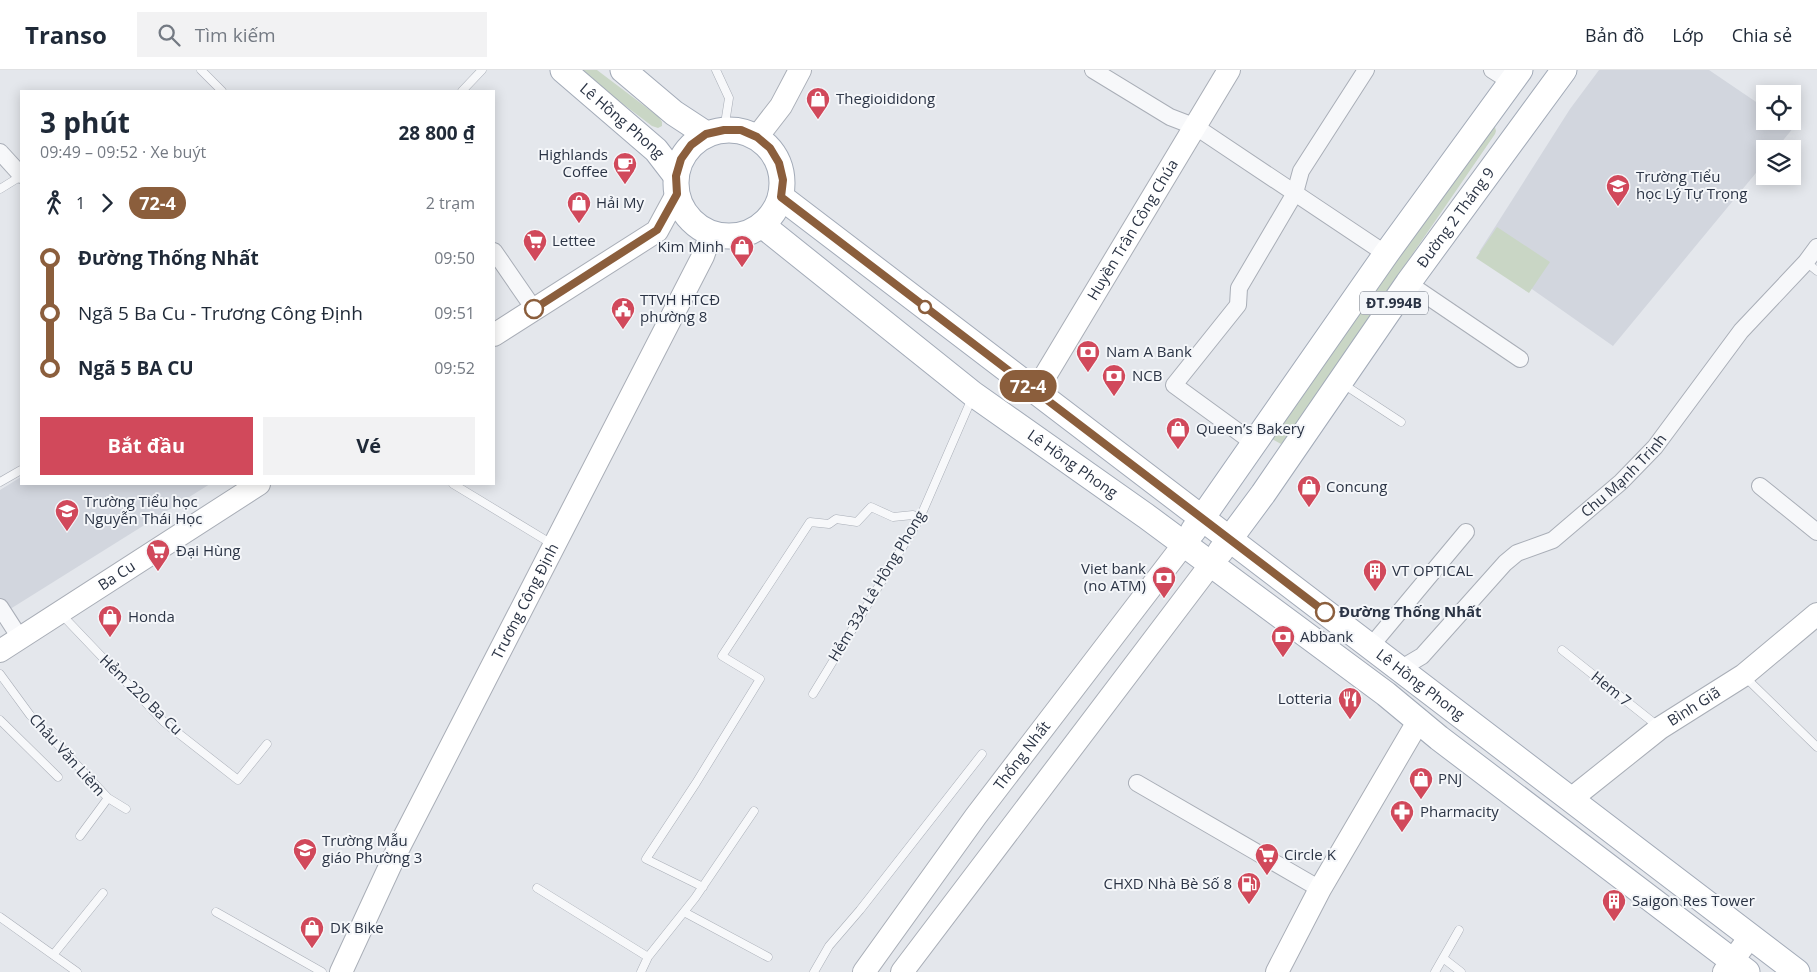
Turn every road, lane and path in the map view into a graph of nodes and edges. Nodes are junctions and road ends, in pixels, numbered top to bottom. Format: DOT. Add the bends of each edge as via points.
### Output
graph roads {
  1 [pos="201,70"];
  2 [pos="482,70"];
  3 [pos="563,70"];
  4 [pos="623,70"];
  5 [pos="716,70"];
  6 [pos="800,70"];
  7 [pos="1093,70"];
  8 [pos="1229,70"];
  9 [pos="1366,70"];
  10 [pos="1564,70"];
  11 [pos="1508,74"];
  12 [pos="221,90"];
  13 [pos="463,90"];
  14 [pos="1541,102"];
  15 [pos="1196,127"];
  16 [pos="715,132"];
  17 [pos="757,137"];
  18 [pos="0,152"];
  19 [pos="20,175"];
  20 [pos="20,177"];
  21 [pos="676,185"];
  22 [pos="0,189"];
  23 [pos="1295,193"];
  24 [pos="781,197"];
  25 [pos="762,224"];
  26 [pos="712,233"];
  27 [pos="1817,247"];
  28 [pos="495,252"];
  29 [pos="1386,254"];
  30 [pos="1811,267"];
  31 [pos="1408,283"];
  32 [pos="534,309"];
  33 [pos="495,334"];
  34 [pos="1520,359"];
  35 [pos="1340,382"];
  36 [pos="1036,391"];
  37 [pos="974,394"];
  38 [pos="1401,422"];
  39 [pos="1255,444"];
  40 [pos="20,471"];
  41 [pos="0,482"];
  42 [pos="455,485"];
  43 [pos="1760,486"];
  44 [pos="248,487"];
  45 [pos="1202,518"];
  46 [pos="920,520"];
  47 [pos="1466,532"];
  48 [pos="1817,532"];
  49 [pos="1229,539"];
  50 [pos="1184,544"];
  51 [pos="554,545"];
  52 [pos="1211,564"];
  53 [pos="0,607"];
  54 [pos="60,613"];
  55 [pos="1817,614"];
  56 [pos="20,638"];
  57 [pos="1371,646"];
  58 [pos="1562,650"];
  59 [pos="0,651"];
  60 [pos="1400,669"];
  61 [pos="0,674"];
  62 [pos="1744,675"];
  63 [pos="813,694"];
  64 [pos="1386,694"];
  65 [pos="1434,694"];
  66 [pos="0,720"];
  67 [pos="1420,720"];
  68 [pos="1660,728"];
  69 [pos="268,744"];
  70 [pos="1817,747"];
  71 [pos="982,754"];
  72 [pos="58,777"];
  73 [pos="1137,783"];
  74 [pos="108,798"];
  75 [pos="1571,799"];
  76 [pos="126,809"];
  77 [pos="754,811"];
  78 [pos="976,816"];
  79 [pos="80,836"];
  80 [pos="1006,836"];
  81 [pos="703,887"];
  82 [pos="537,888"];
  83 [pos="1320,888"];
  84 [pos="102,893"];
  85 [pos="216,912"];
  86 [pos="684,912"];
  87 [pos="0,917"];
  88 [pos="1460,930"];
  89 [pos="1750,937"];
  90 [pos="53,955"];
  91 [pos="648,956"];
  92 [pos="768,957"];
  93 [pos="1443,958"];
  94 [pos="1734,968"];
  95 [pos="77,972"];
  96 [pos="322,972"];
  97 [pos="341,972"];
  98 [pos="641,972"];
  99 [pos="814,972"];
  100 [pos="864,972"];
  101 [pos="902,972"];
  102 [pos="1277,972"];
  103 [pos="1435,972"];
  104 [pos="1461,972"];
  105 [pos="1797,972"];
  1 -- 12 [label="lane"];
  2 -- 13 [label="lane"];
  3 -- 21 [label="main road, Lê Hồng Phong" via="656,150"];
  4 -- 16 [label="main road" via="674,113"];
  5 -- 16 [label="lane" via="729,98"];
  6 -- 17 [label="main road" via="781,106"];
  7 -- 15 [label="street" via="1170,117"];
  8 -- 15 [label="main road, Huyền Trân Công Chúa"];
  9 -- 23 [label="street" via="1301,171"];
  10 -- 14 [label="main road, Đường 2 Tháng 9 / ĐT.994B"];
  11 -- 14 [label="main road"];
  11 -- 29 [label="main road, ĐT.994B"];
  14 -- 31 [label="main road, Đường 2 Tháng 9 / ĐT.994B"];
  15 -- 23 [label="street"];
  15 -- 36 [label="main road, Huyền Trân Công Chúa"];
  16 -- 17 [label="main road" via="741,130"];
  16 -- 21 [label="main road" via="691,145 681,159"];
  17 -- 24 [label="main road" via="770,148 779,163 783,180"];
  18 -- 19 [label="street"];
  20 -- 22 [label="lane"];
  21 -- 26 [label="main road" via="684,211 696,224"];
  21 -- 32 [label="main road" via="657,230"];
  23 -- 29 [label="street"];
  23 -- 39 [label="street" via="1239,288 1238,305 1174,385"];
  24 -- 25 [label="main road" via="774,213"];
  24 -- 36 [label="main road, Lê Hồng Phong"];
  25 -- 26 [label="main road" via="746,233 728,236"];
  25 -- 37 [label="main road, Lê Hồng Phong"];
  26 -- 51 [label="main road, Trương Công Định" via="704,256"];
  27 -- 30 [label="street, Chu Mạnh Trinh"];
  28 -- 32 [label="street"];
  29 -- 39 [label="main road, ĐT.994B"];
  30 -- 60 [label="street, Chu Mạnh Trinh" via="1741,331 1655,447 1628,475 1553,540 1517,553 1505,563 1422,656"];
  31 -- 34 [label="street"];
  31 -- 35 [label="main road, Đường 2 Tháng 9 / ĐT.994B"];
  32 -- 33 [label="main road"];
  35 -- 38 [label="lane"];
  35 -- 49 [label="main road, Đường 2 Tháng 9 / ĐT.994B"];
  36 -- 45 [label="main road, Lê Hồng Phong"];
  37 -- 46 [label="lane, Hẻm 334 Lê Hồng Phong"];
  37 -- 50 [label="main road, Lê Hồng Phong"];
  39 -- 45 [label="main road, ĐT.994B"];
  40 -- 41 [label="lane"];
  42 -- 51 [label="lane"];
  43 -- 48 [label="street"];
  44 -- 54 [label="main road, Ba Cu"];
  45 -- 49 [label="main road, Lê Hồng Phong"];
  45 -- 50 [label="main road"];
  46 -- 63 [label="lane, Hẻm 334 Lê Hồng Phong"];
  46 -- 81 [label="lane" via="913,516 893,517 871,507 856,522 836,519 829,524 810,522 722,656 760,680 646,858"];
  47 -- 57 [label="street"];
  49 -- 52 [label="main road, Đường 2 Tháng 9"];
  49 -- 57 [label="main road, Lê Hồng Phong"];
  50 -- 52 [label="main road, Lê Hồng Phong"];
  50 -- 78 [label="main road, Thống Nhất"];
  51 -- 97 [label="main road, Trương Công Định" via="396,853"];
  52 -- 64 [label="main road, Lê Hồng Phong"];
  52 -- 80 [label="main road"];
  53 -- 56 [label="street"];
  54 -- 56 [label="main road, Ba Cu"];
  54 -- 69 [label="lane, Hẻm 220 Ba Cu" via="164,722 238,780"];
  55 -- 62 [label="main road, Bình Giã"];
  56 -- 59 [label="main road, Ba Cu"];
  57 -- 60 [label="main road, Lê Hồng Phong"];
  58 -- 68 [label="lane, Hem 7"];
  60 -- 64 [label="main road"];
  60 -- 65 [label="main road, Lê Hồng Phong"];
  61 -- 74 [label="lane, Châu Văn Liêm" via="30,715"];
  62 -- 68 [label="main road, Bình Giã"];
  62 -- 70 [label="lane"];
  64 -- 67 [label="main road, Lê Hồng Phong"];
  65 -- 67 [label="main road"];
  65 -- 75 [label="main road, Lê Hồng Phong"];
  66 -- 72 [label="lane"];
  67 -- 83 [label="main road"];
  67 -- 94 [label="main road, Lê Hồng Phong"];
  68 -- 75 [label="main road, Bình Giã"];
  71 -- 99 [label="lane" via="829,946"];
  73 -- 83 [label="street"];
  74 -- 76 [label="lane"];
  74 -- 79 [label="lane, Châu Văn Liêm"];
  75 -- 89 [label="main road, Lê Hồng Phong"];
  77 -- 81 [label="lane"];
  78 -- 80 [label="main road"];
  78 -- 100 [label="main road, Thống Nhất"];
  80 -- 101 [label="main road"];
  81 -- 86 [label="lane"];
  82 -- 91 [label="lane"];
  83 -- 102 [label="main road"];
  84 -- 90 [label="lane"];
  85 -- 96 [label="lane"];
  86 -- 91 [label="lane"];
  86 -- 92 [label="lane"];
  87 -- 90 [label="lane"];
  88 -- 93 [label="lane"];
  89 -- 94 [label="main road"];
  89 -- 105 [label="main road, Lê Hồng Phong"];
  90 -- 95 [label="lane"];
  91 -- 98 [label="lane"];
  93 -- 103 [label="lane"];
  93 -- 104 [label="lane"];
}
